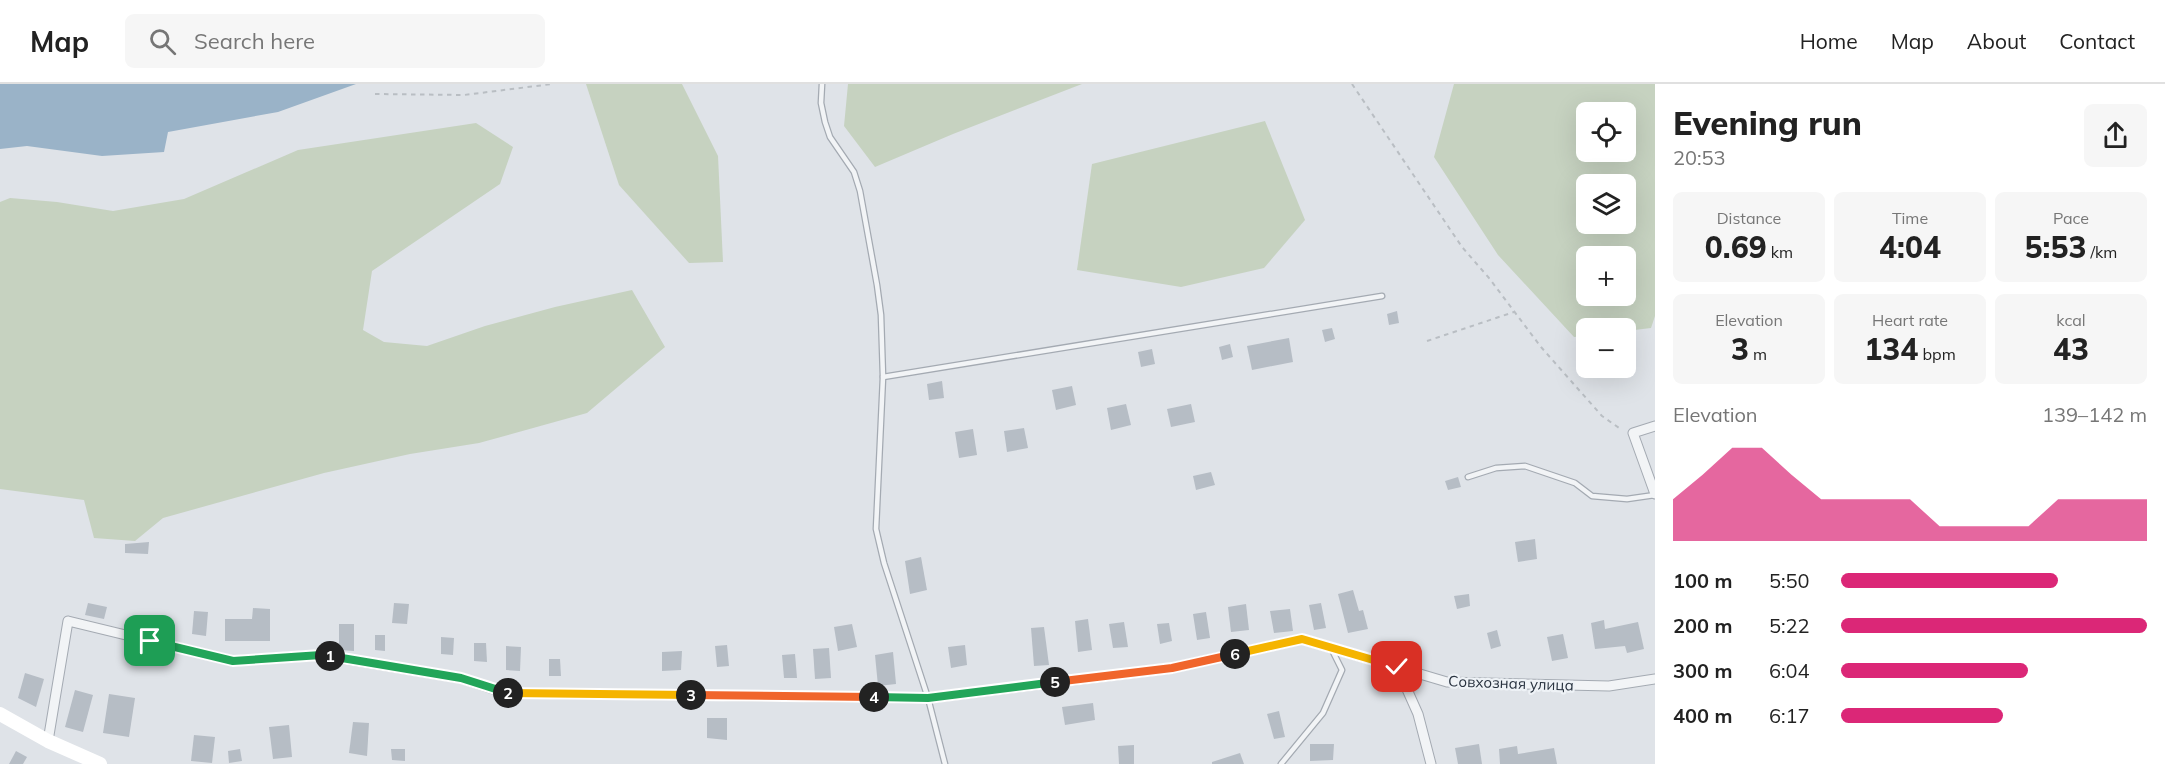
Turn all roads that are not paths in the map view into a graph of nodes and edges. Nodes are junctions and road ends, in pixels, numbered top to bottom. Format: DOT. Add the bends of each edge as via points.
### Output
graph roads {
  1 [pos="822,84"];
  2 [pos="1382,296"];
  3 [pos="883,377"];
  4 [pos="1655,426"];
  5 [pos="1468,477"];
  6 [pos="1655,494"];
  7 [pos="1331,648"];
  8 [pos="1397,667"];
  9 [pos="1655,679"];
  10 [pos="928,698"];
  11 [pos="0,714"];
  12 [pos="48,741"];
  13 [pos="94,763"];
  14 [pos="945,764"];
  15 [pos="1281,764"];
  16 [pos="1431,764"];
  1 -- 3 [label="lane" via="821,104 830,137 854,171 860,191 878,285"];
  2 -- 3 [label="lane"];
  3 -- 10 [label="lane" via="876,529"];
  4 -- 6 [label="street" via="1633,433"];
  5 -- 6 [label="lane" via="1496,468 1525,466 1575,483 1592,496 1627,499"];
  7 -- 8 [label="street, Совхозная улица"];
  7 -- 10 [label="street, Совхозная улица" via="1302,639 1172,668"];
  7 -- 15 [label="lane" via="1342,670 1323,713"];
  8 -- 9 [label="street, Совхозная улица" via="1447,682 1609,686"];
  8 -- 16 [label="street" via="1418,714"];
  10 -- 12 [label="street, Совхозная улица" via="505,693 461,678 321,655 233,661 68,621"];
  10 -- 14 [label="lane"];
  11 -- 12 [label="street"];
  12 -- 13 [label="street"];
}
